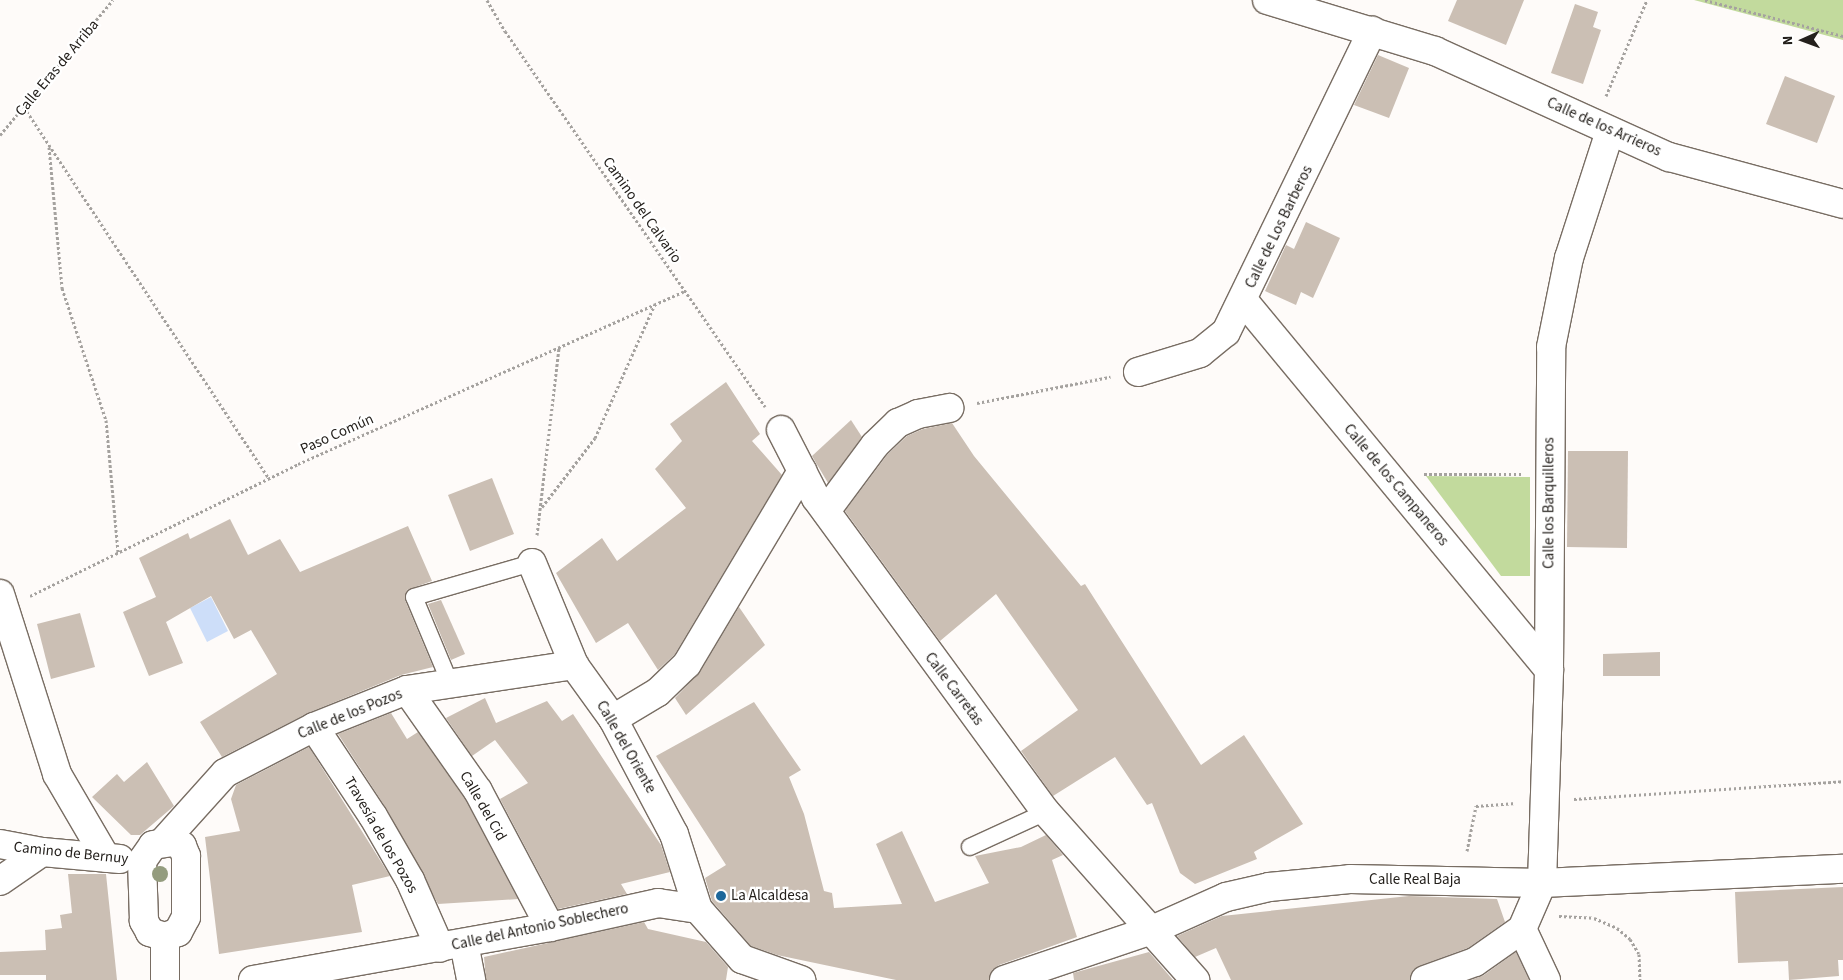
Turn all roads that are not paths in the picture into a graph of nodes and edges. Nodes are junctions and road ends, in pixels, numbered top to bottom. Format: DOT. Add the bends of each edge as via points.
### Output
graph roads {
  1 [pos="1267,0"];
  2 [pos="1372,32"];
  3 [pos="1610,131"];
  4 [pos="1843,204"];
  5 [pos="1243,300"];
  6 [pos="1138,372"];
  7 [pos="949,408"];
  8 [pos="782,430"];
  9 [pos="802,470"];
  10 [pos="826,511"];
  11 [pos="532,562"];
  12 [pos="2,601"];
  13 [pos="574,664"];
  14 [pos="1549,670"];
  15 [pos="450,683"];
  16 [pos="407,690"];
  17 [pos="613,719"];
  18 [pos="314,727"];
  19 [pos="1046,812"];
  20 [pos="162,843"];
  21 [pos="0,844"];
  22 [pos="970,847"];
  23 [pos="42,852"];
  24 [pos="106,858"];
  25 [pos="142,861"];
  26 [pos="1843,869"];
  27 [pos="0,881"];
  28 [pos="1542,883"];
  29 [pos="698,908"];
  30 [pos="1523,926"];
  31 [pos="550,927"];
  32 [pos="1152,930"];
  33 [pos="164,937"];
  34 [pos="452,946"];
  35 [pos="165,980"];
  36 [pos="253,980"];
  37 [pos="471,980"];
  38 [pos="801,980"];
  39 [pos="1004,980"];
  40 [pos="1195,980"];
  41 [pos="1425,980"];
  42 [pos="1546,980"];
  1 -- 2 [label="street, Calle de los Arrieros"];
  2 -- 3 [label="street, Calle de los Arrieros" via="1452,58"];
  2 -- 5 [label="street, Calle de Los Barberos"];
  3 -- 4 [label="street, Calle de los Arrieros" via="1669,156"];
  3 -- 14 [label="street, Calle los Barquilleros" via="1569,258 1551,348"];
  5 -- 6 [label="street, Calle de Los Barberos" via="1226,332 1214,344 1200,353"];
  5 -- 14 [label="street, Calle de los Campaneros"];
  7 -- 10 [label="street" via="918,414 898,423 875,445"];
  8 -- 9 [label="street, Calle Carretas"];
  9 -- 10 [label="street, Calle Carretas"];
  9 -- 17 [label="street" via="687,664 658,692"];
  10 -- 19 [label="street, Calle Carretas" via="908,628"];
  11 -- 13 [label="street, Calle del Oriente"];
  11 -- 15 [label="lane" via="414,597"];
  12 -- 24 [label="street" via="57,774"];
  13 -- 15 [label="street, Calle de los Pozos"];
  13 -- 17 [label="street, Calle del Oriente"];
  14 -- 28 [label="street, Calle los Barquilleros"];
  15 -- 16 [label="street, Calle de los Pozos"];
  16 -- 18 [label="street, Calle de los Pozos"];
  16 -- 31 [label="street, Calle del Cid" via="478,791"];
  17 -- 29 [label="street, Calle del Oriente" via="674,834"];
  18 -- 20 [label="street, Calle de los Pozos" via="225,773"];
  18 -- 34 [label="street, Travesía de los Pozos"];
  19 -- 22 [label="lane"];
  19 -- 32 [label="street, Calle Carretas"];
  20 -- 25 [label="street, Calle de los Pozos" via="149,847"];
  20 -- 33 [label="street" via="182,846 187,863 186,917 178,932"];
  21 -- 23 [label="street, Camino de Bernuy"];
  23 -- 24 [label="street, Camino de Bernuy"];
  23 -- 27 [label="street"];
  24 -- 25 [label="street, Camino de Bernuy"];
  25 -- 33 [label="street" via="144,921 150,932"];
  26 -- 28 [label="street, Calle Real Baja"];
  28 -- 30 [label="street"];
  28 -- 32 [label="street, Calle Real Baja" via="1350,879 1269,887 1226,897"];
  29 -- 31 [label="street, Calle del Antonio Soblechero" via="658,902"];
  29 -- 38 [label="street" via="742,959"];
  30 -- 41 [label="street" via="1475,962"];
  30 -- 42 [label="street"];
  31 -- 34 [label="street, Calle del Antonio Soblechero"];
  32 -- 39 [label="street, Calle Real Baja"];
  32 -- 40 [label="street, Calle Carretas"];
  33 -- 35 [label="street"];
  34 -- 36 [label="street, Calle del Antonio Soblechero"];
  34 -- 37 [label="street, Travesía de los Pozos"];
}
